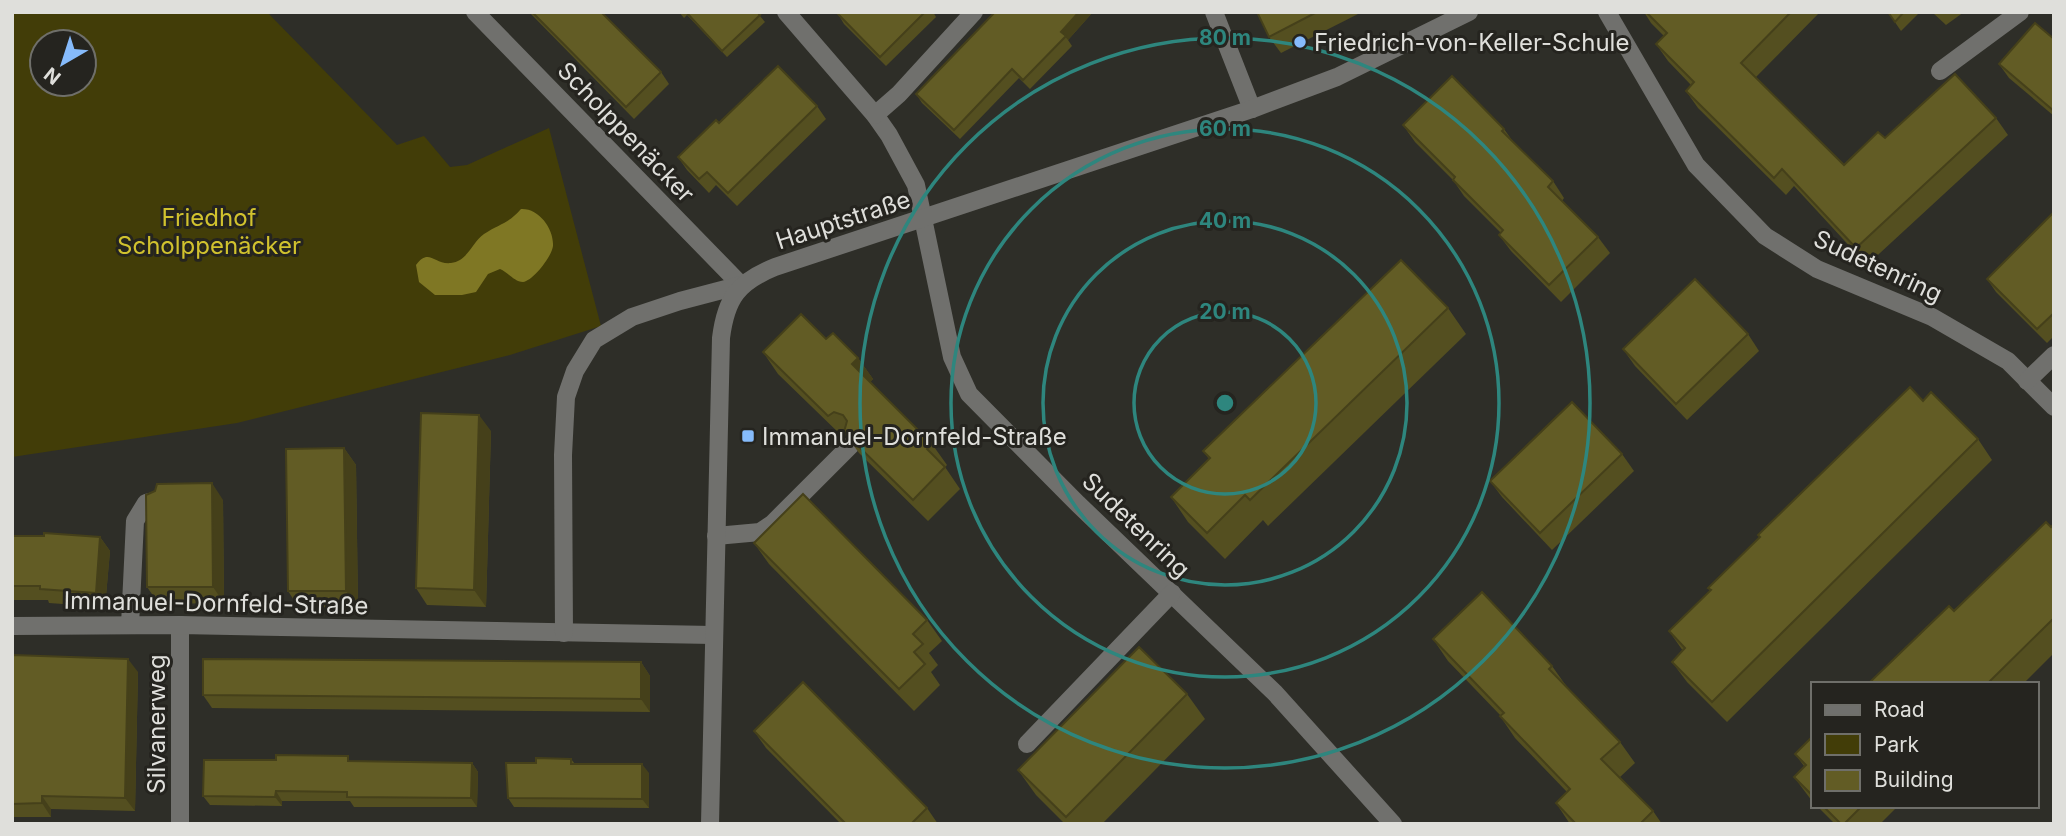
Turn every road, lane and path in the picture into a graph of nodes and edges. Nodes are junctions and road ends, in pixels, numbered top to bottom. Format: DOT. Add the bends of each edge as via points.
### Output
graph roads {
  1 [pos="475,12"];
  2 [pos="786,12"];
  3 [pos="974,12"];
  4 [pos="1214,12"];
  5 [pos="1469,12"];
  6 [pos="1607,12"];
  7 [pos="2020,12"];
  8 [pos="1940,71"];
  9 [pos="1252,109"];
  10 [pos="875,115"];
  11 [pos="924,219"];
  12 [pos="741,285"];
  13 [pos="2054,355"];
  14 [pos="2027,381"];
  15 [pos="2054,407"];
  16 [pos="851,445"];
  17 [pos="158,500"];
  18 [pos="716,536"];
  19 [pos="1172,593"];
  20 [pos="130,625"];
  21 [pos="180,625"];
  22 [pos="12,626"];
  23 [pos="564,633"];
  24 [pos="713,635"];
  25 [pos="1027,744"];
  26 [pos="180,824"];
  27 [pos="710,824"];
  28 [pos="1393,824"];
  1 -- 12 [label="street, Scholppenäcker"];
  2 -- 10 [label="street, Sudetenring"];
  3 -- 10 [label="street"];
  4 -- 9 [label="street"];
  5 -- 9 [label="street, Hauptstraße" via="1337,77"];
  6 -- 14 [label="street, Sudetenring" via="1696,165 1765,236 1818,269 1932,317 2008,362"];
  7 -- 8 [label="street"];
  9 -- 11 [label="street, Hauptstraße"];
  10 -- 11 [label="street, Sudetenring" via="916,185"];
  11 -- 12 [label="street, Hauptstraße" via="775,267"];
  11 -- 19 [label="street, Sudetenring" via="952,357 969,394"];
  12 -- 18 [label="street" via="724,316 721,338"];
  12 -- 23 [label="street, Hauptstraße" via="632,317 594,340 575,371 566,397 563,455"];
  13 -- 14 [label="street"];
  14 -- 15 [label="street, Sudetenring"];
  16 -- 18 [label="street" via="772,524 760,532"];
  17 -- 20 [label="street" via="146,503 135,521"];
  18 -- 24 [label="street"];
  19 -- 25 [label="street"];
  19 -- 28 [label="street, Sudetenring" via="1275,693"];
  20 -- 21 [label="street, Immanuel-Dornfeld-Straße"];
  20 -- 22 [label="street, Immanuel-Dornfeld-Straße"];
  21 -- 23 [label="street, Immanuel-Dornfeld-Straße"];
  21 -- 26 [label="street, Silvanerweg"];
  23 -- 24 [label="street, Immanuel-Dornfeld-Straße"];
  24 -- 27 [label="street"];
}
